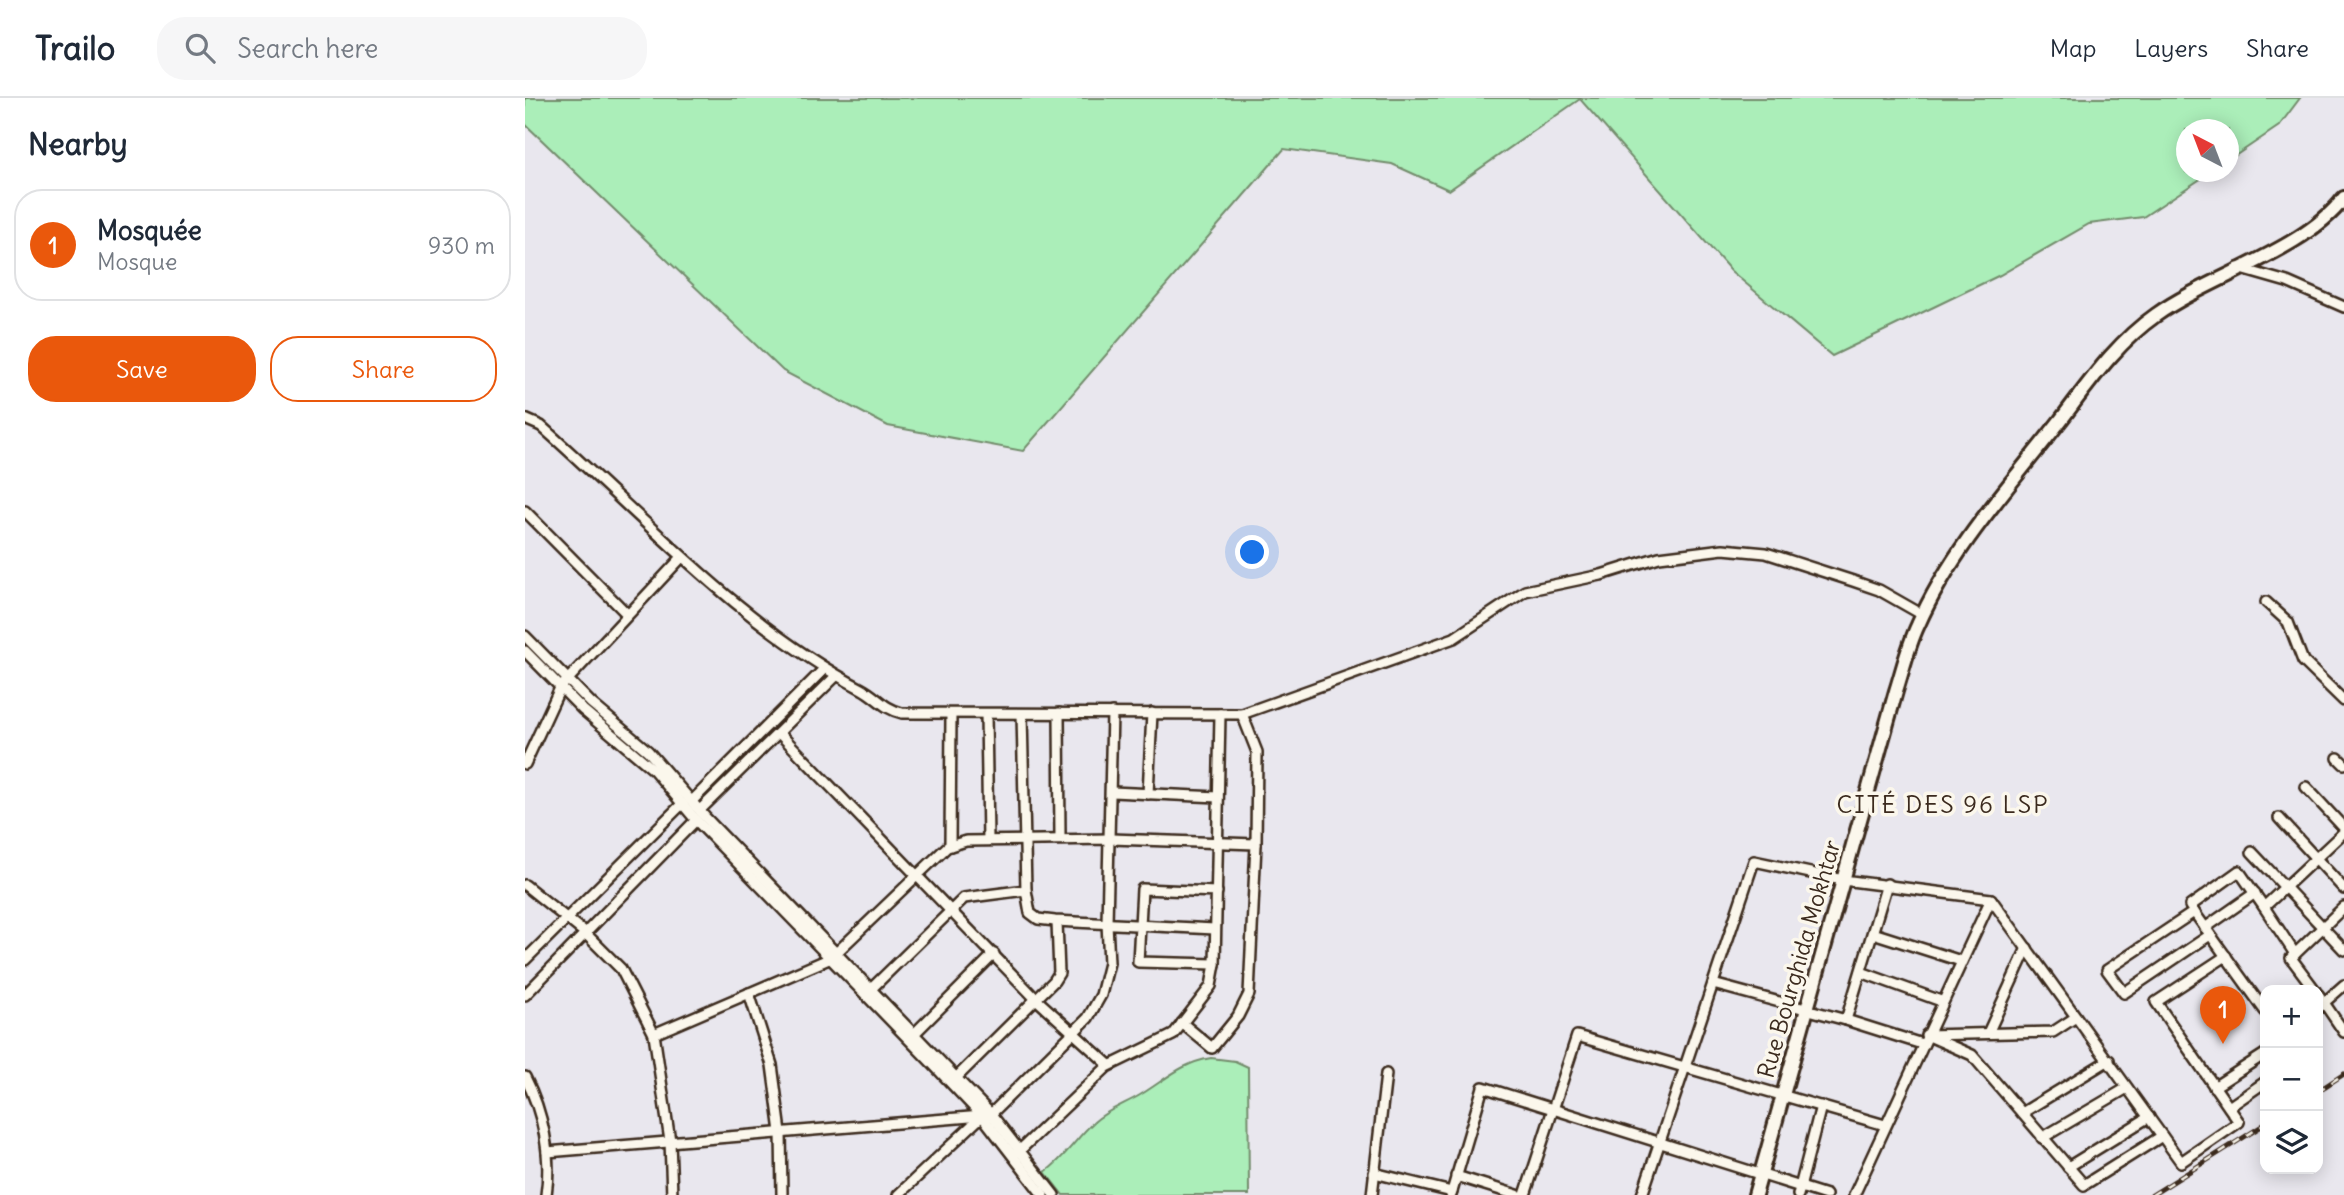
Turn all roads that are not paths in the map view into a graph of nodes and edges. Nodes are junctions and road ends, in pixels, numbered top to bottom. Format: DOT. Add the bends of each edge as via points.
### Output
graph roads {
  1 [pos="2344,198"];
  2 [pos="2238,268"];
  3 [pos="2344,307"];
  4 [pos="525,420"];
  5 [pos="525,511"];
  6 [pos="682,558"];
  7 [pos="2266,601"];
  8 [pos="627,614"];
  9 [pos="1923,615"];
  10 [pos="525,636"];
  11 [pos="525,651"];
  12 [pos="824,669"];
  13 [pos="836,676"];
  14 [pos="563,684"];
  15 [pos="2344,701"];
  16 [pos="1059,713"];
  17 [pos="1112,713"];
  18 [pos="1152,713"];
  19 [pos="1220,713"];
  20 [pos="986,714"];
  21 [pos="1022,714"];
  22 [pos="1242,714"];
  23 [pos="951,715"];
  24 [pos="779,733"];
  25 [pos="525,764"];
  26 [pos="2307,788"];
  27 [pos="1112,792"];
  28 [pos="1148,794"];
  29 [pos="1218,797"];
  30 [pos="693,800"];
  31 [pos="682,804"];
  32 [pos="700,810"];
  33 [pos="2279,818"];
  34 [pos="696,820"];
  35 [pos="2344,830"];
  36 [pos="1025,839"];
  37 [pos="1061,839"];
  38 [pos="1111,839"];
  39 [pos="988,840"];
  40 [pos="1217,844"];
  41 [pos="1256,844"];
  42 [pos="950,846"];
  43 [pos="2252,852"];
  44 [pos="2316,859"];
  45 [pos="917,877"];
  46 [pos="1843,880"];
  47 [pos="1888,884"];
  48 [pos="525,885"];
  49 [pos="2284,888"];
  50 [pos="2344,889"];
  51 [pos="1026,890"];
  52 [pos="1217,892"];
  53 [pos="2255,893"];
  54 [pos="1991,899"];
  55 [pos="2265,907"];
  56 [pos="2344,907"];
  57 [pos="951,910"];
  58 [pos="2194,912"];
  59 [pos="567,919"];
  60 [pos="1057,922"];
  61 [pos="1107,923"];
  62 [pos="1140,925"];
  63 [pos="2322,928"];
  64 [pos="1215,929"];
  65 [pos="2208,931"];
  66 [pos="585,933"];
  67 [pos="1873,933"];
  68 [pos="2027,948"];
  69 [pos="2344,950"];
  70 [pos="994,954"];
  71 [pos="2295,954"];
  72 [pos="833,956"];
  73 [pos="2226,956"];
  74 [pos="525,960"];
  75 [pos="1961,961"];
  76 [pos="1215,964"];
  77 [pos="1861,972"];
  78 [pos="1713,984"];
  79 [pos="2311,985"];
  80 [pos="2344,985"];
  81 [pos="871,989"];
  82 [pos="748,993"];
  83 [pos="525,995"];
  84 [pos="1036,999"];
  85 [pos="1941,1001"];
  86 [pos="2260,1004"];
  87 [pos="2323,1004"];
  88 [pos="2323,1008"];
  89 [pos="1805,1009"];
  90 [pos="2076,1017"];
  91 [pos="1846,1020"];
  92 [pos="1182,1023"];
  93 [pos="1074,1032"];
  94 [pos="2344,1032"];
  95 [pos="1988,1033"];
  96 [pos="654,1034"];
  97 [pos="912,1036"];
  98 [pos="1924,1040"];
  99 [pos="2260,1057"];
  100 [pos="2109,1060"];
  101 [pos="1109,1065"];
  102 [pos="1685,1067"];
  103 [pos="1386,1074"];
  104 [pos="525,1077"];
  105 [pos="957,1077"];
  106 [pos="2260,1085"];
  107 [pos="2214,1087"];
  108 [pos="2127,1088"];
  109 [pos="1783,1095"];
  110 [pos="1821,1106"];
  111 [pos="2229,1107"];
  112 [pos="1553,1109"];
  113 [pos="2022,1113"];
  114 [pos="987,1115"];
  115 [pos="2149,1117"];
  116 [pos="1885,1125"];
  117 [pos="781,1132"];
  118 [pos="2162,1136"];
  119 [pos="2042,1138"];
  120 [pos="670,1141"];
  121 [pos="1660,1143"];
  122 [pos="547,1152"];
  123 [pos="1018,1152"];
  124 [pos="2068,1167"];
  125 [pos="1374,1173"];
  126 [pos="1762,1173"];
  127 [pos="1456,1176"];
  128 [pos="1799,1191"];
  129 [pos="1451,1194"];
  130 [pos="546,1195"];
  131 [pos="672,1195"];
  132 [pos="782,1195"];
  133 [pos="898,1195"];
  134 [pos="1043,1195"];
  135 [pos="1054,1195"];
  136 [pos="1372,1195"];
  137 [pos="1517,1195"];
  138 [pos="1525,1195"];
  139 [pos="1642,1195"];
  140 [pos="1755,1195"];
  141 [pos="1826,1195"];
  142 [pos="1854,1195"];
  1 -- 2 [label="main road, Rue Bourghida Mokhtar" via="2309,230"];
  2 -- 3 [label="street" via="2287,282"];
  2 -- 9 [label="main road, Rue Bourghida Mokhtar" via="2157,314 2123,343 1969,540"];
  4 -- 6 [label="street" via="541,426 606,483"];
  5 -- 8 [label="street"];
  6 -- 8 [label="street"];
  6 -- 12 [label="street"];
  7 -- 15 [label="street" via="2288,622 2303,661"];
  8 -- 14 [label="street"];
  9 -- 22 [label="street" via="1879,590 1766,553 1723,549 1659,557 1525,591 1454,638"];
  9 -- 46 [label="main road, Rue Bourghida Mokhtar"];
  10 -- 14 [label="street"];
  11 -- 14 [label="street"];
  12 -- 13 [label="street"];
  12 -- 30 [label="street"];
  13 -- 23 [label="street" via="893,710"];
  13 -- 24 [label="street"];
  14 -- 25 [label="street"];
  14 -- 30 [label="street" via="648,751"];
  14 -- 31 [label="street"];
  16 -- 17 [label="street"];
  16 -- 21 [label="street"];
  16 -- 37 [label="street"];
  17 -- 18 [label="street"];
  17 -- 27 [label="street"];
  18 -- 19 [label="street"];
  18 -- 28 [label="street"];
  19 -- 22 [label="street"];
  19 -- 29 [label="street"];
  20 -- 21 [label="street"];
  20 -- 23 [label="street"];
  20 -- 39 [label="street"];
  21 -- 36 [label="street"];
  22 -- 41 [label="street" via="1257,752"];
  23 -- 42 [label="street"];
  24 -- 32 [label="street"];
  24 -- 45 [label="street"];
  26 -- 35 [label="street"];
  27 -- 28 [label="street"];
  27 -- 38 [label="street"];
  28 -- 29 [label="street"];
  29 -- 40 [label="street"];
  30 -- 32 [label="street"];
  31 -- 34 [label="street"];
  31 -- 59 [label="street"];
  32 -- 72 [label="street"];
  33 -- 44 [label="street"];
  34 -- 66 [label="street"];
  34 -- 72 [label="street"];
  35 -- 44 [label="street"];
  36 -- 37 [label="street"];
  36 -- 39 [label="street"];
  36 -- 51 [label="street"];
  37 -- 38 [label="street"];
  38 -- 40 [label="street"];
  38 -- 61 [label="street"];
  39 -- 42 [label="street"];
  40 -- 41 [label="street"];
  40 -- 52 [label="street"];
  41 -- 92 [label="street" via="1249,994 1212,1048"];
  42 -- 45 [label="street"];
  43 -- 49 [label="street"];
  44 -- 49 [label="street"];
  44 -- 50 [label="street"];
  45 -- 57 [label="street"];
  45 -- 72 [label="street"];
  46 -- 47 [label="street"];
  46 -- 78 [label="street" via="1754,861"];
  46 -- 89 [label="main road, Rue Bourghida Mokhtar"];
  47 -- 54 [label="street"];
  47 -- 67 [label="street"];
  48 -- 59 [label="street"];
  49 -- 55 [label="street"];
  49 -- 63 [label="street"];
  51 -- 57 [label="street" via="970,895"];
  51 -- 60 [label="street" via="1030,913"];
  52 -- 62 [label="street" via="1142,889"];
  52 -- 64 [label="street"];
  53 -- 55 [label="street"];
  53 -- 58 [label="street" via="2239,871 2190,906"];
  53 -- 65 [label="street"];
  54 -- 68 [label="street"];
  54 -- 75 [label="street"];
  55 -- 71 [label="street"];
  56 -- 63 [label="street"];
  57 -- 70 [label="street"];
  57 -- 81 [label="street"];
  58 -- 65 [label="street"];
  58 -- 65 [label="street" via="2107,970 2124,993"];
  59 -- 66 [label="street"];
  59 -- 74 [label="street"];
  60 -- 61 [label="street"];
  60 -- 84 [label="street" via="1059,973"];
  61 -- 62 [label="street"];
  61 -- 93 [label="street" via="1109,962 1101,995"];
  62 -- 64 [label="street"];
  62 -- 76 [label="street" via="1137,962"];
  63 -- 69 [label="street"];
  63 -- 71 [label="street"];
  64 -- 76 [label="street"];
  65 -- 73 [label="street"];
  66 -- 83 [label="street"];
  66 -- 96 [label="street" via="621,969"];
  67 -- 75 [label="street"];
  67 -- 77 [label="street"];
  68 -- 90 [label="street"];
  68 -- 95 [label="street"];
  70 -- 84 [label="street"];
  70 -- 97 [label="street"];
  71 -- 79 [label="street" via="2291,958"];
  72 -- 81 [label="street"];
  72 -- 82 [label="street"];
  72 -- 97 [label="street"];
  73 -- 86 [label="street"];
  73 -- 107 [label="street" via="2156,1002"];
  75 -- 85 [label="street"];
  76 -- 92 [label="street" via="1211,986"];
  77 -- 85 [label="street"];
  77 -- 91 [label="street"];
  78 -- 89 [label="street"];
  78 -- 102 [label="street"];
  80 -- 87 [label="street"];
  81 -- 97 [label="street"];
  82 -- 96 [label="street"];
  82 -- 117 [label="street" via="772,1065"];
  84 -- 93 [label="street"];
  84 -- 105 [label="street"];
  85 -- 98 [label="street"];
  88 -- 94 [label="street"];
  89 -- 91 [label="street"];
  89 -- 109 [label="main road, Rue Bourghida Mokhtar"];
  90 -- 95 [label="street" via="2053,1032"];
  90 -- 100 [label="street"];
  91 -- 98 [label="street"];
  92 -- 101 [label="street" via="1173,1035"];
  93 -- 101 [label="street"];
  93 -- 114 [label="street"];
  95 -- 98 [label="street"];
  96 -- 120 [label="street"];
  97 -- 105 [label="street"];
  97 -- 114 [label="street"];
  98 -- 113 [label="street" via="1972,1055"];
  98 -- 116 [label="street"];
  99 -- 107 [label="street"];
  100 -- 108 [label="street"];
  100 -- 113 [label="street"];
  101 -- 123 [label="street"];
  102 -- 109 [label="street"];
  102 -- 112 [label="street" via="1577,1036"];
  102 -- 121 [label="street"];
  103 -- 125 [label="street"];
  104 -- 122 [label="street" via="541,1119"];
  105 -- 114 [label="street"];
  106 -- 111 [label="street"];
  107 -- 111 [label="street"];
  108 -- 115 [label="street"];
  108 -- 119 [label="street"];
  109 -- 110 [label="street"];
  109 -- 126 [label="main road, Rue Bourghida Mokhtar"];
  110 -- 116 [label="street"];
  110 -- 128 [label="street"];
  111 -- 118 [label="street" via="2239,1122 2181,1162"];
  112 -- 121 [label="street"];
  112 -- 127 [label="street" via="1483,1087"];
  112 -- 138 [label="street"];
  113 -- 119 [label="street"];
  114 -- 117 [label="street"];
  114 -- 123 [label="street"];
  114 -- 133 [label="street"];
  114 -- 134 [label="street"];
  115 -- 118 [label="street"];
  115 -- 124 [label="street"];
  116 -- 142 [label="street"];
  117 -- 120 [label="street"];
  117 -- 132 [label="street"];
  118 -- 124 [label="street" via="2084,1185"];
  119 -- 124 [label="street"];
  120 -- 122 [label="street"];
  120 -- 131 [label="street"];
  121 -- 126 [label="street"];
  121 -- 139 [label="street"];
  122 -- 130 [label="street"];
  123 -- 135 [label="street"];
  125 -- 129 [label="street"];
  125 -- 136 [label="street"];
  126 -- 128 [label="street"];
  126 -- 140 [label="main road, Rue Bourghida Mokhtar"];
  127 -- 129 [label="street"];
  127 -- 137 [label="street"];
  128 -- 141 [label="street"];
}
